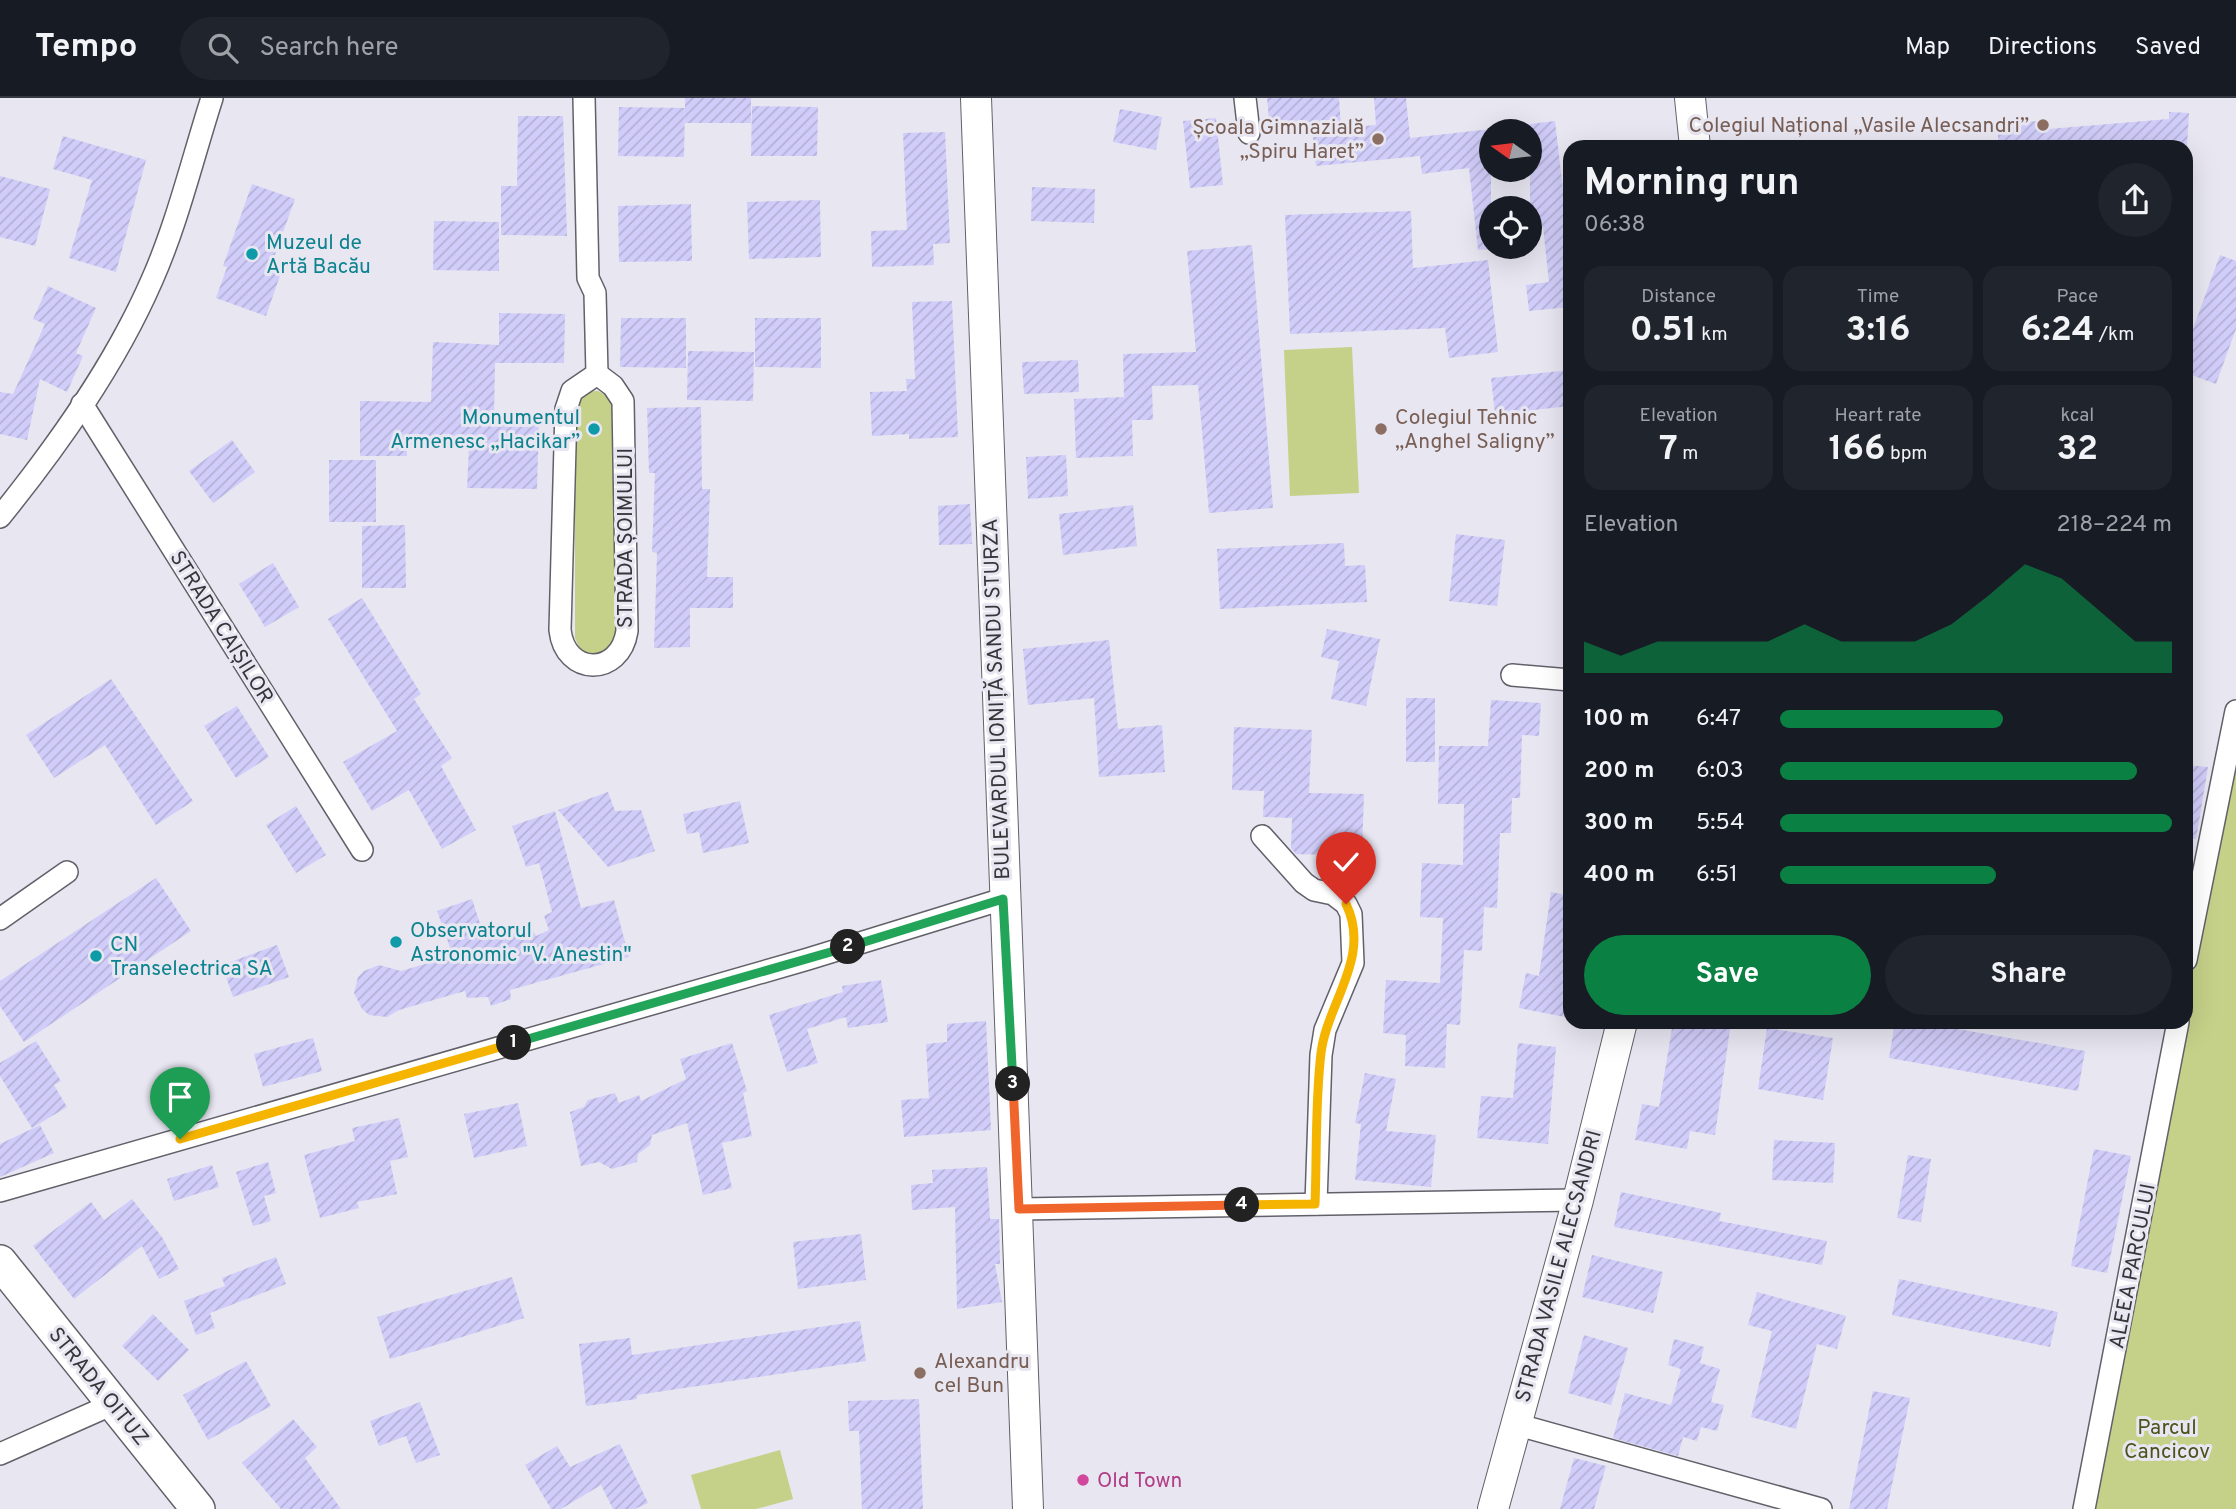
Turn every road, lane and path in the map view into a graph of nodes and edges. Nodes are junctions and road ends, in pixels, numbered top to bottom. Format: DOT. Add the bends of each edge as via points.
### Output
graph roads {
  1 [pos="212,98"];
  2 [pos="584,98"];
  3 [pos="976,98"];
  4 [pos="1245,98"];
  5 [pos="1690,98"];
  6 [pos="1249,133"];
  7 [pos="1694,140"];
  8 [pos="597,374"];
  9 [pos="82,404"];
  10 [pos="0,517"];
  11 [pos="1512,675"];
  12 [pos="1563,679"];
  13 [pos="2236,712"];
  14 [pos="1262,836"];
  15 [pos="362,850"];
  16 [pos="67,872"];
  17 [pos="1003,899"];
  18 [pos="0,919"];
  19 [pos="2193,925"];
  20 [pos="1620,1029"];
  21 [pos="2177,1029"];
  22 [pos="0,1191"];
  23 [pos="1578,1200"];
  24 [pos="1315,1204"];
  25 [pos="1019,1209"];
  26 [pos="0,1262"];
  27 [pos="113,1404"];
  28 [pos="1516,1424"];
  29 [pos="0,1454"];
  30 [pos="198,1509"];
  31 [pos="1028,1509"];
  32 [pos="1493,1509"];
  33 [pos="1821,1509"];
  34 [pos="2084,1509"];
  1 -- 9 [label="street" via="154,277"];
  2 -- 8 [label="street" via="588,278 595,293"];
  3 -- 17 [label="street, BULEVARDUL IONIȚĂ SANDU STURZA"];
  4 -- 6 [label="street"];
  5 -- 7 [label="street"];
  8 -- 8 [label="street, STRADA ȘOIMULUI" via="572,391 566,409 560,630 572,657 590,665 620,653 627,631 623,401"];
  9 -- 10 [label="street"];
  9 -- 15 [label="street, STRADA CAIȘILOR"];
  11 -- 12 [label="street"];
  13 -- 19 [label="street"];
  14 -- 24 [label="street" via="1304,883 1333,894 1351,914 1353,963 1325,1030 1321,1055"];
  16 -- 18 [label="street"];
  17 -- 22 [label="street" via="782,967"];
  17 -- 25 [label="street, BULEVARDUL IONIȚĂ SANDU STURZA"];
  20 -- 23 [label="street, STRADA VASILE ALECSANDRI"];
  21 -- 34 [label="street, ALEEA PARCULUI"];
  23 -- 24 [label="street"];
  23 -- 28 [label="street, STRADA VASILE ALECSANDRI"];
  24 -- 25 [label="street"];
  25 -- 31 [label="street, BULEVARDUL IONIȚĂ SANDU STURZA"];
  26 -- 27 [label="main road, STRADA OITUZ"];
  27 -- 29 [label="street"];
  27 -- 30 [label="main road, STRADA OITUZ"];
  28 -- 32 [label="street, STRADA VASILE ALECSANDRI"];
  28 -- 33 [label="street"];
}
